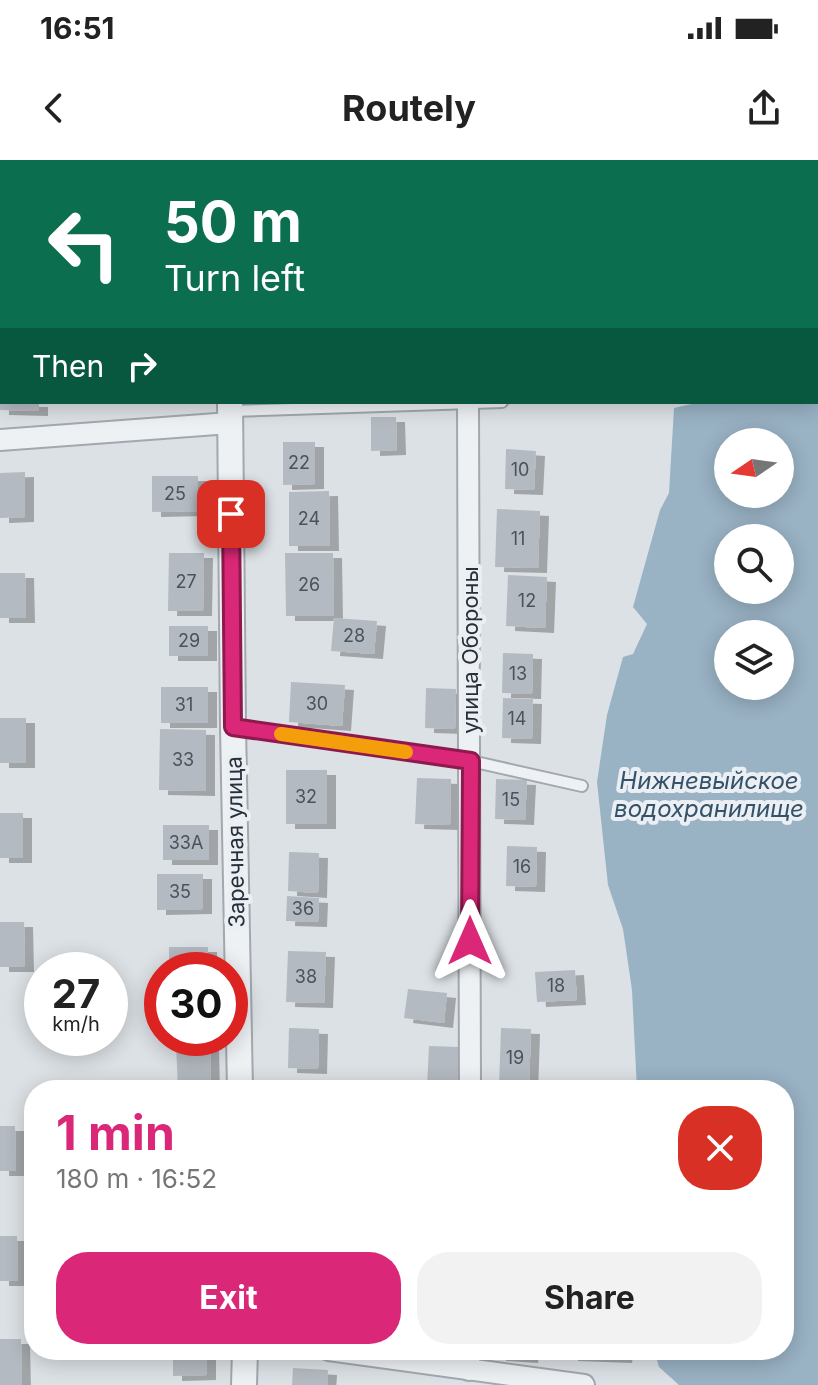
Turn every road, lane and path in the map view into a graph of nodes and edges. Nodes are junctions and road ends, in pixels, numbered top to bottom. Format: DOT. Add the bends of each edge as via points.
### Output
graph roads {
  1 [pos="442,404"];
  2 [pos="468,404"];
  3 [pos="230,412"];
  4 [pos="0,440"];
  5 [pos="233,727"];
  6 [pos="471,761"];
  7 [pos="582,786"];
  8 [pos="240,1080"];
  9 [pos="470,1080"];
  10 [pos="245,1360"];
  11 [pos="469,1360"];
  12 [pos="499,1379"];
  13 [pos="244,1385"];
  14 [pos="584,1385"];
  1 -- 3 [label="lane"];
  2 -- 6 [label="street, улица Обороны"];
  3 -- 4 [label="street"];
  3 -- 5 [label="street, Заречная улица"];
  5 -- 6 [label="lane"];
  5 -- 8 [label="street, Заречная улица"];
  6 -- 7 [label="lane"];
  6 -- 9 [label="street, улица Обороны"];
  10 -- 13 [label="street"];
  11 -- 12 [label="street"];
  12 -- 14 [label="street"];
}
